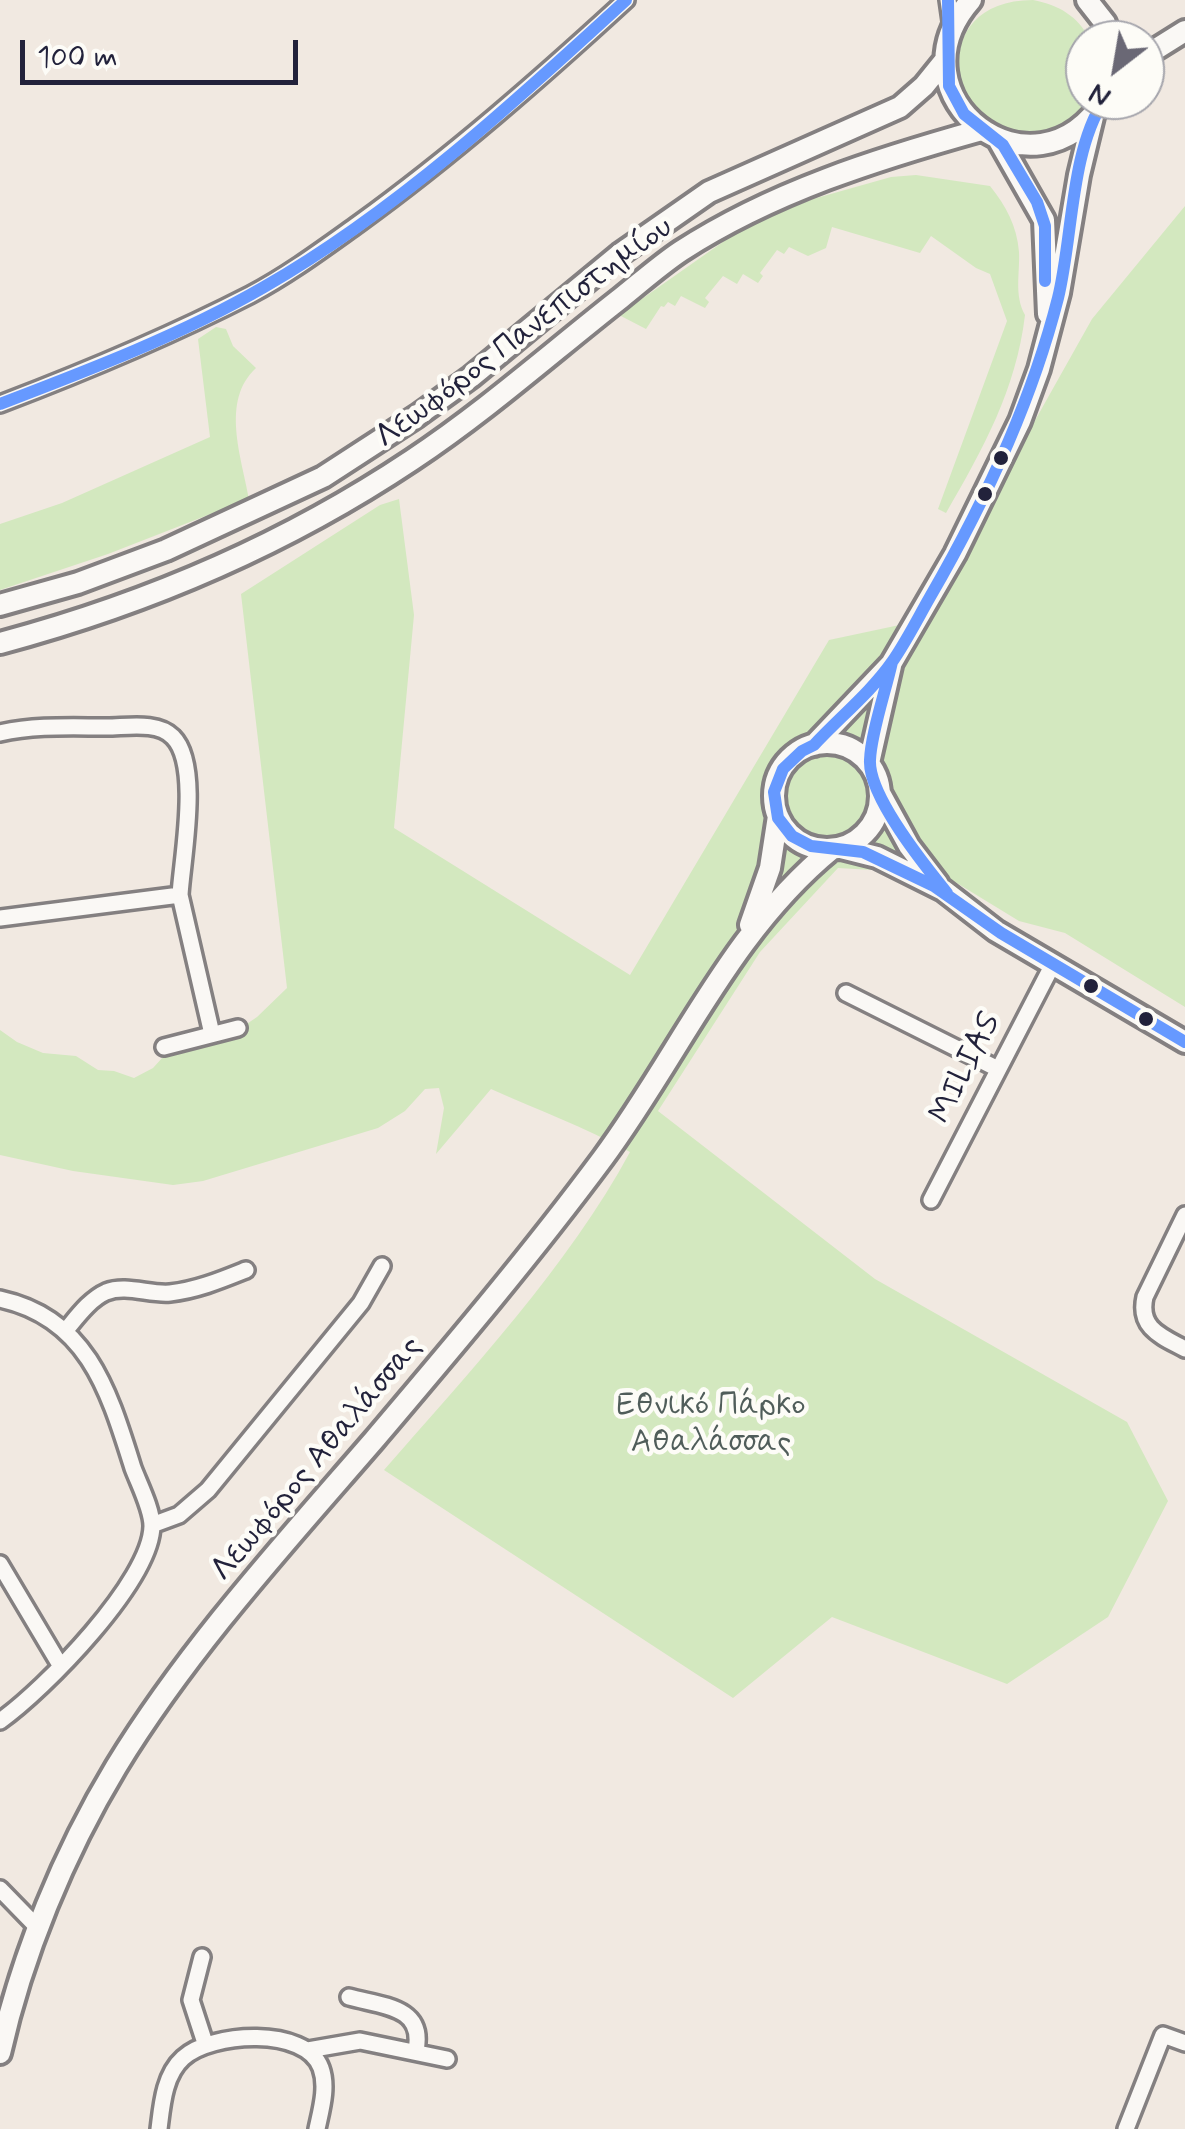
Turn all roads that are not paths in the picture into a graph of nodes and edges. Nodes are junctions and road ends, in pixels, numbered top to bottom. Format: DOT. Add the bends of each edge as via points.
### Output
graph roads {
  1 [pos="626,0"];
  2 [pos="948,0"];
  3 [pos="970,0"];
  4 [pos="952,28"];
  5 [pos="945,60"];
  6 [pos="1084,120"];
  7 [pos="1095,120"];
  8 [pos="989,134"];
  9 [pos="1050,326"];
  10 [pos="0,404"];
  11 [pos="0,605"];
  12 [pos="0,643"];
  13 [pos="891,664"];
  14 [pos="0,733"];
  15 [pos="814,745"];
  16 [pos="869,764"];
  17 [pos="880,792"];
  18 [pos="778,816"];
  19 [pos="836,848"];
  20 [pos="943,890"];
  21 [pos="180,895"];
  22 [pos="0,918"];
  23 [pos="745,940"];
  24 [pos="1053,964"];
  25 [pos="846,993"];
  26 [pos="238,1028"];
  27 [pos="212,1034"];
  28 [pos="1185,1042"];
  29 [pos="164,1046"];
  30 [pos="998,1069"];
  31 [pos="931,1200"];
  32 [pos="1185,1215"];
  33 [pos="382,1266"];
  34 [pos="246,1270"];
  35 [pos="0,1299"];
  36 [pos="66,1330"];
  37 [pos="1185,1349"];
  38 [pos="152,1526"];
  39 [pos="0,1564"];
  40 [pos="60,1666"];
  41 [pos="0,1721"];
  42 [pos="0,1889"];
  43 [pos="38,1927"];
  44 [pos="202,1957"];
  45 [pos="348,1997"];
  46 [pos="205,2043"];
  47 [pos="1185,2043"];
  48 [pos="308,2050"];
  49 [pos="416,2050"];
  50 [pos="0,2053"];
  51 [pos="448,2058"];
  52 [pos="160,2129"];
  53 [pos="317,2129"];
  54 [pos="1126,2129"];
  1 -- 10 [label="street" via="450,153 304,263 250,295"];
  2 -- 4 [label="street"];
  3 -- 4 [label="main road"];
  4 -- 5 [label="main road"];
  5 -- 8 [label="main road" via="954,99"];
  5 -- 11 [label="main road, Λεωφόρος Πανεπιστημίου" via="900,107 709,192 620,254 472,377 323,476 166,550"];
  6 -- 8 [label="main road" via="1059,140 1039,145"];
  7 -- 9 [label="main road" via="1078,175"];
  8 -- 9 [label="main road" via="1044,220"];
  8 -- 12 [label="main road, Λεωφόρος Πανεπιστημίου" via="877,159 750,212 680,252 396,470 276,540 175,586"];
  9 -- 13 [label="main road" via="1020,421"];
  13 -- 15 [label="main road"];
  13 -- 16 [label="main road"];
  14 -- 21 [label="street" via="153,727 172,736 182,752 189,810"];
  15 -- 16 [label="main road" via="844,746"];
  15 -- 18 [label="main road" via="792,756 777,778"];
  16 -- 17 [label="main road"];
  17 -- 19 [label="main road" via="866,833"];
  17 -- 20 [label="main road"];
  18 -- 19 [label="main road" via="804,844"];
  18 -- 23 [label="main road, Λεωφόρος Αθαλάσσας" via="770,868"];
  19 -- 20 [label="main road" via="877,858"];
  19 -- 23 [label="main road, Λεωφόρος Αθαλάσσας" via="799,877"];
  20 -- 24 [label="main road"];
  21 -- 22 [label="street"];
  21 -- 27 [label="street"];
  23 -- 43 [label="main road, Λεωφόρος Αθαλάσσας" via="605,1155 274,1555 146,1722 115,1769"];
  24 -- 28 [label="main road"];
  24 -- 30 [label="street, MILIAS"];
  25 -- 30 [label="street"];
  26 -- 27 [label="street"];
  27 -- 29 [label="street"];
  30 -- 31 [label="street, MILIAS"];
  32 -- 37 [label="street" via="1142,1310 1148,1327"];
  33 -- 38 [label="street" via="361,1303 208,1490 179,1515"];
  34 -- 36 [label="street" via="166,1294 107,1292"];
  35 -- 36 [label="street"];
  36 -- 38 [label="street" via="111,1398"];
  38 -- 40 [label="street" via="120,1600"];
  39 -- 40 [label="street"];
  40 -- 41 [label="street"];
  42 -- 43 [label="street"];
  43 -- 50 [label="main road, Λεωφόρος Αθαλάσσας"];
  44 -- 46 [label="street" via="191,2000"];
  45 -- 49 [label="street" via="405,2013 419,2034"];
  46 -- 48 [label="street" via="280,2040"];
  46 -- 52 [label="street" via="181,2059 162,2094"];
  47 -- 54 [label="street" via="1163,2035"];
  48 -- 49 [label="street" via="360,2041"];
  48 -- 53 [label="street" via="321,2068 324,2100"];
  49 -- 51 [label="street"];
}
